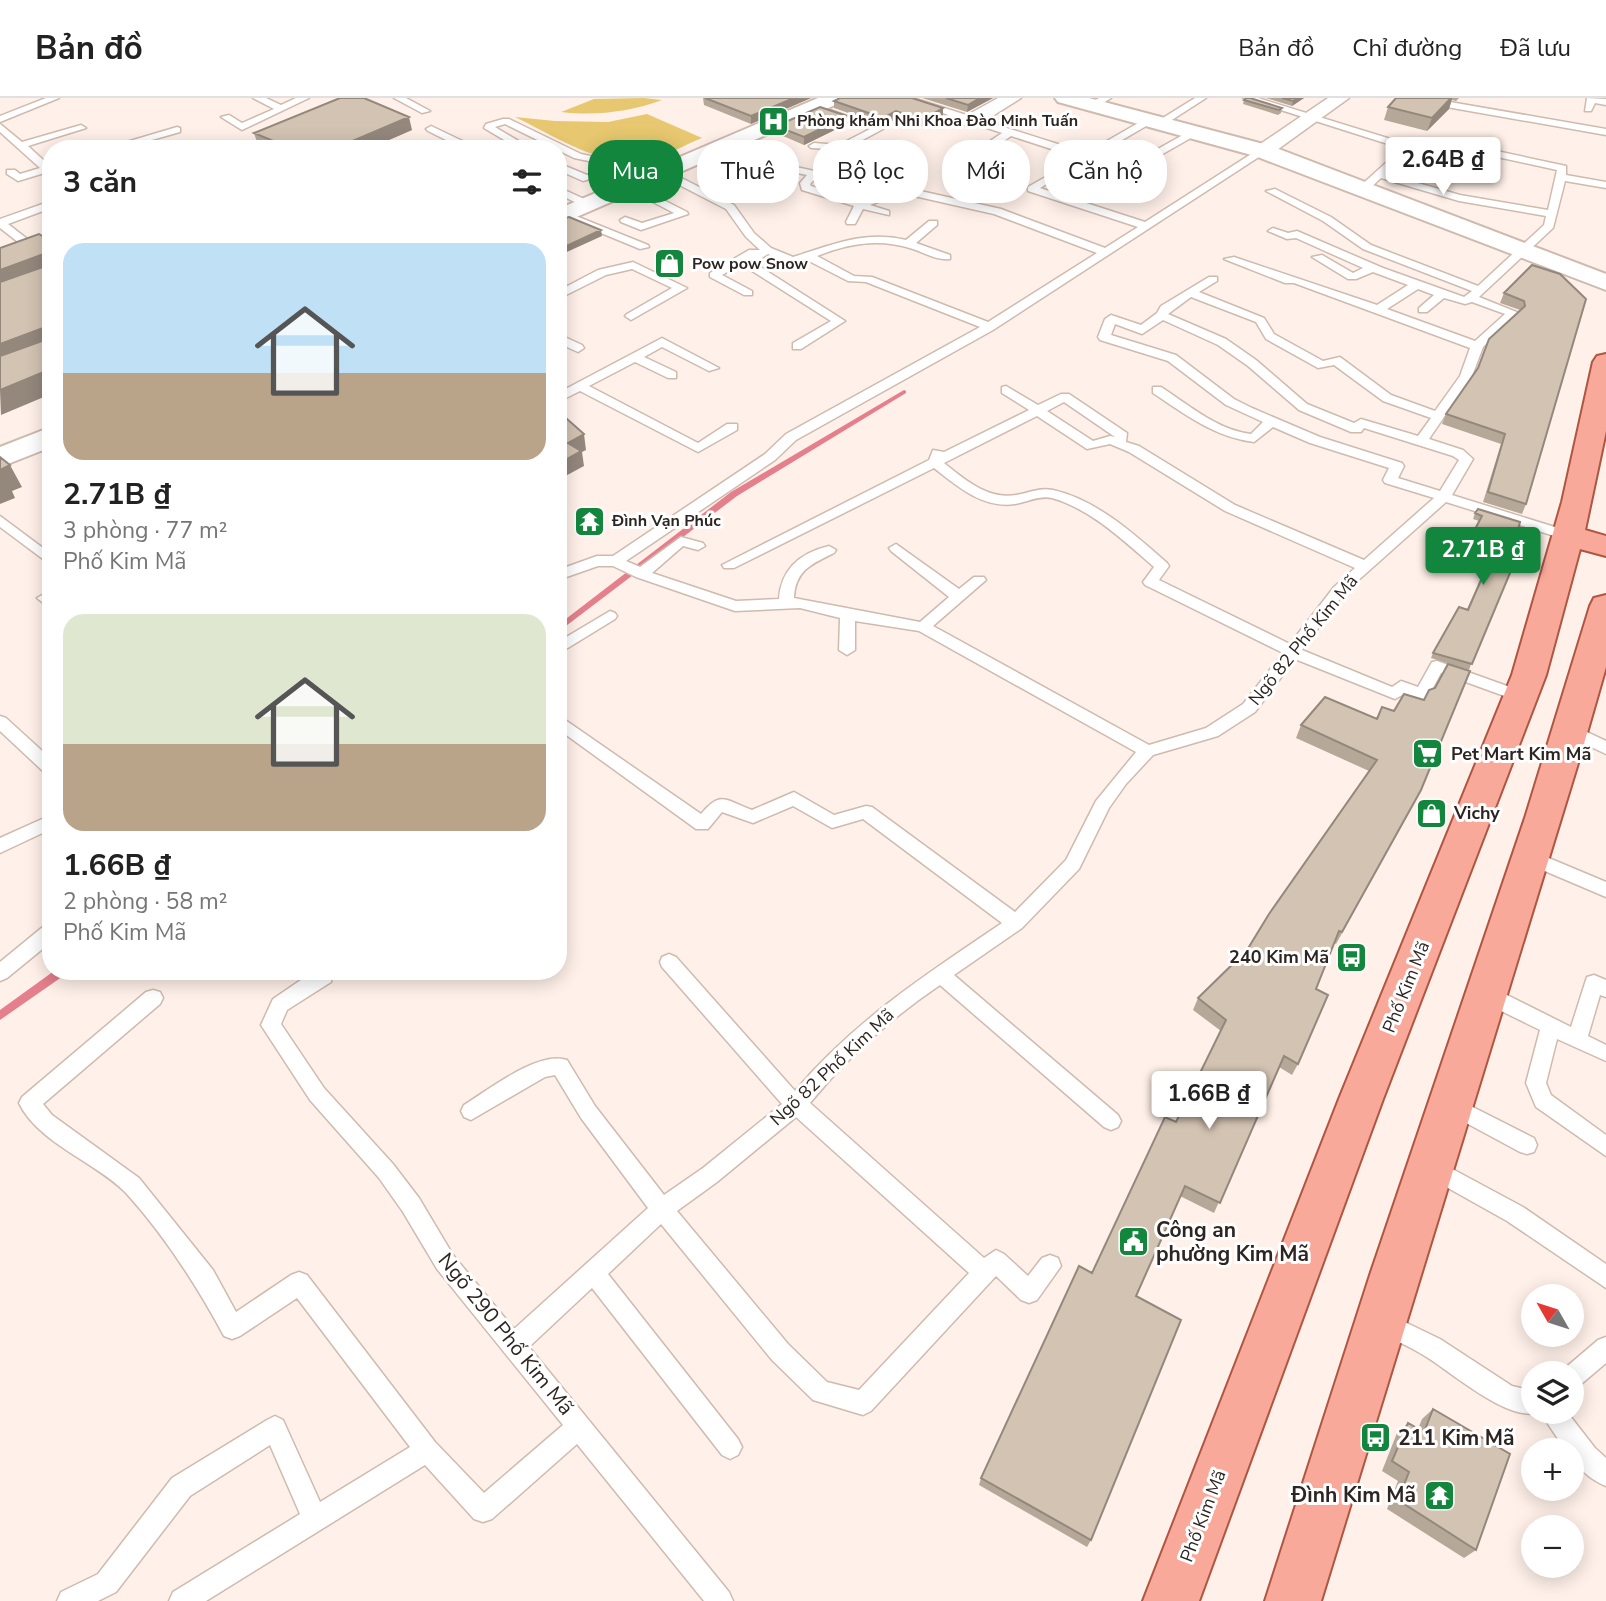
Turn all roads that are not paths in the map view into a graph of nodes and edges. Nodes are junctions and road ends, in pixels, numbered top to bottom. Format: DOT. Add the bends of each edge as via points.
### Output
graph roads {
  1 [pos="23,98"];
  2 [pos="54,98"];
  3 [pos="258,98"];
  4 [pos="304,98"];
  5 [pos="399,98"];
  6 [pos="835,98"];
  7 [pos="903,98"];
  8 [pos="1012,98"];
  9 [pos="1065,98"];
  10 [pos="1201,98"];
  11 [pos="1248,98"];
  12 [pos="1340,98"];
  13 [pos="1413,99"];
  14 [pos="1099,102"];
  15 [pos="1606,102"];
  16 [pos="35,105"];
  17 [pos="814,107"];
  18 [pos="282,109"];
  19 [pos="1588,109"];
  20 [pos="425,111"];
  21 [pos="226,117"];
  22 [pos="1313,117"];
  23 [pos="0,119"];
  24 [pos="971,121"];
  25 [pos="1156,122"];
  26 [pos="0,127"];
  27 [pos="81,128"];
  28 [pos="432,129"];
  29 [pos="177,130"];
  30 [pos="1606,132"];
  31 [pos="1009,133"];
  32 [pos="1193,133"];
  33 [pos="134,140"];
  34 [pos="454,140"];
  35 [pos="511,140"];
  36 [pos="545,140"];
  37 [pos="739,140"];
  38 [pos="858,140"];
  39 [pos="999,140"];
  40 [pos="1121,140"];
  41 [pos="1044,144"];
  42 [pos="22,145"];
  43 [pos="1167,148"];
  44 [pos="567,151"];
  45 [pos="1263,151"];
  46 [pos="1492,153"];
  47 [pos="42,159"];
  48 [pos="39,160"];
  49 [pos="588,160"];
  50 [pos="42,163"];
  51 [pos="42,170"];
  52 [pos="567,170"];
  53 [pos="799,170"];
  54 [pos="1380,175"];
  55 [pos="13,176"];
  56 [pos="1560,177"];
  57 [pos="588,179"];
  58 [pos="1044,182"];
  59 [pos="1606,185"];
  60 [pos="683,187"];
  61 [pos="1271,191"];
  62 [pos="1362,191"];
  63 [pos="1044,193"];
  64 [pos="567,194"];
  65 [pos="928,196"];
  66 [pos="592,203"];
  67 [pos="667,203"];
  68 [pos="865,203"];
  69 [pos="1074,203"];
  70 [pos="589,205"];
  71 [pos="860,205"];
  72 [pos="42,207"];
  73 [pos="885,213"];
  74 [pos="567,214"];
  75 [pos="1552,214"];
  76 [pos="567,218"];
  77 [pos="625,220"];
  78 [pos="851,222"];
  79 [pos="0,223"];
  80 [pos="933,223"];
  81 [pos="1146,226"];
  82 [pos="1273,231"];
  83 [pos="909,243"];
  84 [pos="644,247"];
  85 [pos="31,248"];
  86 [pos="765,249"];
  87 [pos="1524,251"];
  88 [pos="1106,252"];
  89 [pos="808,256"];
  90 [pos="1314,256"];
  91 [pos="946,257"];
  92 [pos="1230,259"];
  93 [pos="1606,260"];
  94 [pos="1561,265"];
  95 [pos="1371,269"];
  96 [pos="1213,279"];
  97 [pos="1606,283"];
  98 [pos="1417,285"];
  99 [pos="567,291"];
  100 [pos="748,293"];
  101 [pos="1191,293"];
  102 [pos="1442,293"];
  103 [pos="1475,294"];
  104 [pos="1380,309"];
  105 [pos="1423,310"];
  106 [pos="1162,315"];
  107 [pos="631,316"];
  108 [pos="989,327"];
  109 [pos="567,342"];
  110 [pos="797,346"];
  111 [pos="1477,346"];
  112 [pos="578,348"];
  113 [pos="635,357"];
  114 [pos="1606,362"];
  115 [pos="713,368"];
  116 [pos="672,375"];
  117 [pos="579,386"];
  118 [pos="1006,390"];
  119 [pos="1157,390"];
  120 [pos="567,392"];
  121 [pos="1038,411"];
  122 [pos="1440,417"];
  123 [pos="1272,421"];
  124 [pos="732,427"];
  125 [pos="42,439"];
  126 [pos="1421,441"];
  127 [pos="1119,443"];
  128 [pos="4,451"];
  129 [pos="937,458"];
  130 [pos="1444,497"];
  131 [pos="0,520"];
  132 [pos="1587,541"];
  133 [pos="698,546"];
  134 [pos="896,548"];
  135 [pos="829,550"];
  136 [pos="42,554"];
  137 [pos="616,561"];
  138 [pos="729,565"];
  139 [pos="1364,566"];
  140 [pos="567,572"];
  141 [pos="641,574"];
  142 [pos="979,580"];
  143 [pos="959,597"];
  144 [pos="786,604"];
  145 [pos="1606,606"];
  146 [pos="847,615"];
  147 [pos="610,616"];
  148 [pos="923,627"];
  149 [pos="567,643"];
  150 [pos="847,650"];
  151 [pos="1293,652"];
  152 [pos="1521,697"];
  153 [pos="0,722"];
  154 [pos="567,728"];
  155 [pos="1589,739"];
  156 [pos="1147,751"];
  157 [pos="42,761"];
  158 [pos="42,825"];
  159 [pos="0,846"];
  160 [pos="1532,858"];
  161 [pos="1606,890"];
  162 [pos="1016,923"];
  163 [pos="42,938"];
  164 [pos="669,962"];
  165 [pos="0,973"];
  166 [pos="940,974"];
  167 [pos="318,980"];
  168 [pos="1606,989"];
  169 [pos="1486,994"];
  170 [pos="153,998"];
  171 [pos="1551,1026"];
  172 [pos="1577,1039"];
  173 [pos="1604,1053"];
  174 [pos="796,1105"];
  175 [pos="1451,1105"];
  176 [pos="471,1111"];
  177 [pos="1111,1121"];
  178 [pos="1527,1145"];
  179 [pos="1606,1147"];
  180 [pos="1430,1167"];
  181 [pos="662,1209"];
  182 [pos="1050,1266"];
  183 [pos="592,1271"];
  184 [pos="985,1273"];
  185 [pos="1606,1277"];
  186 [pos="1381,1322"];
  187 [pos="513,1346"];
  188 [pos="1606,1348"];
  189 [pos="1584,1367"];
  190 [pos="1521,1399"];
  191 [pos="1561,1424"];
  192 [pos="580,1426"];
  193 [pos="730,1447"];
  194 [pos="427,1450"];
  195 [pos="1606,1475"];
  196 [pos="314,1519"];
  197 [pos="70,1601"];
  198 [pos="182,1601"];
  199 [pos="720,1601"];
  200 [pos="1171,1601"];
  201 [pos="1293,1601"];
  1 -- 16 [label="lane"];
  2 -- 16 [label="lane"];
  3 -- 18 [label="lane"];
  4 -- 18 [label="lane"];
  5 -- 20 [label="lane"];
  6 -- 17 [label="street"];
  7 -- 24 [label="lane"];
  8 -- 24 [label="street"];
  9 -- 14 [label="street"];
  10 -- 25 [label="lane"];
  11 -- 22 [label="lane"];
  12 -- 22 [label="street"];
  13 -- 30 [label="lane"];
  14 -- 25 [label="street"];
  15 -- 19 [label="lane" via="1591,99"];
  16 -- 23 [label="lane"];
  17 -- 37 [label="street"];
  17 -- 38 [label="lane" via="878,129"];
  18 -- 21 [label="lane" via="242,127"];
  22 -- 45 [label="street"];
  22 -- 54 [label="lane" via="1394,143 1405,151"];
  24 -- 31 [label="lane"];
  25 -- 32 [label="street"];
  25 -- 40 [label="lane"];
  26 -- 42 [label="lane"];
  27 -- 42 [label="lane"];
  28 -- 34 [label="lane"];
  29 -- 33 [label="lane"];
  31 -- 39 [label="lane"];
  31 -- 41 [label="lane"];
  32 -- 43 [label="lane"];
  32 -- 45 [label="street"];
  35 -- 36 [label="lane" via="489,126 506,121"];
  42 -- 48 [label="lane"];
  44 -- 49 [label="lane"];
  45 -- 62 [label="street"];
  45 -- 81 [label="lane"];
  46 -- 56 [label="lane" via="1562,168"];
  47 -- 48 [label="lane"];
  48 -- 50 [label="lane"];
  48 -- 55 [label="lane"];
  51 -- 55 [label="lane"];
  52 -- 57 [label="lane"];
  53 -- 71 [label="lane" via="815,174 805,183 817,195"];
  54 -- 62 [label="lane"];
  54 -- 75 [label="lane" via="1459,198"];
  56 -- 59 [label="lane"];
  56 -- 75 [label="lane"];
  58 -- 63 [label="lane" via="1031,189"];
  60 -- 86 [label="lane" via="730,208"];
  61 -- 103 [label="lane" via="1327,219 1367,247"];
  62 -- 87 [label="street"];
  64 -- 70 [label="lane"];
  65 -- 88 [label="lane" via="997,211"];
  66 -- 70 [label="street"];
  67 -- 77 [label="lane" via="683,214 641,227"];
  68 -- 71 [label="lane"];
  69 -- 81 [label="lane"];
  70 -- 74 [label="street"];
  71 -- 73 [label="lane"];
  71 -- 78 [label="lane"];
  72 -- 79 [label="lane"];
  75 -- 87 [label="lane" via="1549,226"];
  76 -- 84 [label="lane"];
  79 -- 85 [label="lane"];
  80 -- 83 [label="lane"];
  81 -- 88 [label="lane"];
  82 -- 95 [label="lane" via="1297,234"];
  83 -- 89 [label="lane" via="868,236"];
  83 -- 91 [label="lane"];
  86 -- 89 [label="lane" via="792,261"];
  86 -- 100 [label="lane" via="714,275"];
  86 -- 110 [label="lane" via="747,263 839,321"];
  87 -- 94 [label="street"];
  87 -- 103 [label="lane"];
  88 -- 108 [label="lane"];
  89 -- 108 [label="lane" via="852,279 868,279"];
  90 -- 95 [label="lane" via="1352,277"];
  92 -- 104 [label="lane"];
  93 -- 94 [label="street"];
  94 -- 97 [label="street"];
  95 -- 98 [label="lane"];
  96 -- 101 [label="lane"];
  98 -- 102 [label="lane"];
  98 -- 104 [label="lane"];
  99 -- 107 [label="lane" via="602,272 633,265 681,288"];
  101 -- 106 [label="lane" via="1165,308"];
  101 -- 122 [label="lane" via="1260,320 1270,336 1322,365 1336,360 1387,398"];
  102 -- 103 [label="lane" via="1465,301"];
  102 -- 105 [label="lane"];
  103 -- 111 [label="lane" via="1513,313"];
  104 -- 111 [label="lane"];
  106 -- 123 [label="lane" via="1142,330 1111,319 1104,337 1172,358 1230,402"];
  106 -- 126 [label="lane" via="1222,342 1303,407 1356,429 1361,423"];
  108 -- 137 [label="lane" via="791,437 770,457"];
  109 -- 112 [label="lane"];
  111 -- 122 [label="lane" via="1466,376"];
  113 -- 115 [label="lane" via="663,342"];
  113 -- 116 [label="lane"];
  113 -- 117 [label="lane"];
  114 -- 132 [label="main road, Phố Kim Mã"];
  117 -- 120 [label="lane"];
  117 -- 124 [label="lane" via="698,448"];
  118 -- 121 [label="lane"];
  119 -- 123 [label="lane" via="1243,438 1254,438"];
  121 -- 127 [label="lane" via="1092,446 1110,440"];
  121 -- 127 [label="lane" via="1065,397 1122,436"];
  121 -- 129 [label="lane"];
  122 -- 126 [label="lane"];
  123 -- 130 [label="lane" via="1397,466 1390,480"];
  125 -- 128 [label="street"];
  126 -- 130 [label="lane, Ngõ 82 Phố Kim Mã" via="1466,459"];
  127 -- 139 [label="lane" via="1230,508"];
  129 -- 138 [label="lane"];
  129 -- 151 [label="lane" via="985,498 1010,500 1051,493 1085,508 1162,566 1150,582"];
  130 -- 132 [label="lane"];
  130 -- 139 [label="lane, Ngõ 82 Phố Kim Mã"];
  131 -- 136 [label="lane"];
  132 -- 152 [label="main road, Phố Kim Mã"];
  133 -- 141 [label="lane" via="681,541"];
  134 -- 143 [label="lane"];
  135 -- 144 [label="lane" via="801,562 786,581"];
  137 -- 140 [label="lane" via="597,561"];
  137 -- 141 [label="lane"];
  139 -- 151 [label="lane, Ngõ 82 Phố Kim Mã" via="1339,590"];
  141 -- 144 [label="lane" via="735,606"];
  142 -- 143 [label="lane"];
  143 -- 148 [label="lane"];
  144 -- 146 [label="lane"];
  145 -- 155 [label="main road"];
  146 -- 148 [label="lane"];
  146 -- 150 [label="lane"];
  147 -- 149 [label="lane"];
  148 -- 156 [label="lane"];
  151 -- 152 [label="lane" via="1395,694 1401,685 1421,695 1437,666"];
  151 -- 156 [label="lane, Ngõ 82 Phố Kim Mã" via="1250,708 1230,722 1212,732"];
  152 -- 200 [label="main road, Phố Kim Mã" via="1361,1099"];
  153 -- 157 [label="lane"];
  154 -- 162 [label="lane" via="702,824 719,804 753,817 794,798 832,822 866,812"];
  155 -- 160 [label="main road"];
  156 -- 162 [label="lane, Ngõ 82 Phố Kim Mã" via="1102,805 1073,864"];
  158 -- 159 [label="lane"];
  160 -- 161 [label="lane"];
  160 -- 169 [label="main road"];
  162 -- 166 [label="lane, Ngõ 82 Phố Kim Mã"];
  163 -- 165 [label="lane"];
  164 -- 174 [label="lane"];
  166 -- 174 [label="lane, Ngõ 82 Phố Kim Mã" via="831,1063"];
  166 -- 177 [label="lane"];
  167 -- 187 [label="lane, Ngõ 290 Phố Kim Mã" via="280,1005 271,1025 317,1094 386,1171 445,1262"];
  168 -- 172 [label="lane" via="1594,983"];
  169 -- 171 [label="lane"];
  169 -- 175 [label="main road"];
  170 -- 194 [label="lane" via="29,1103 45,1121 132,1185 205,1278 232,1328 299,1283"];
  171 -- 172 [label="lane"];
  171 -- 179 [label="lane" via="1536,1083 1543,1101"];
  172 -- 173 [label="lane"];
  174 -- 181 [label="lane, Ngõ 82 Phố Kim Mã"];
  174 -- 184 [label="lane"];
  175 -- 178 [label="lane"];
  175 -- 180 [label="main road"];
  176 -- 181 [label="lane" via="541,1069 559,1066"];
  180 -- 185 [label="lane" via="1514,1213"];
  180 -- 186 [label="main road"];
  181 -- 183 [label="lane, Ngõ 82 Phố Kim Mã"];
  181 -- 184 [label="lane" via="780,1352 821,1392 863,1403"];
  182 -- 184 [label="lane" via="1029,1292 996,1261"];
  183 -- 187 [label="lane, Ngõ 82 Phố Kim Mã"];
  183 -- 193 [label="lane"];
  186 -- 190 [label="lane" via="1432,1347 1507,1397"];
  186 -- 201 [label="main road"];
  187 -- 192 [label="lane, Ngõ 290 Phố Kim Mã"];
  188 -- 189 [label="lane"];
  191 -- 195 [label="lane"];
  192 -- 194 [label="lane" via="483,1510"];
  192 -- 199 [label="lane, Ngõ 290 Phố Kim Mã"];
  194 -- 196 [label="lane"];
  196 -- 197 [label="lane" via="275,1428 181,1487 107,1583"];
  196 -- 198 [label="lane"];
}
